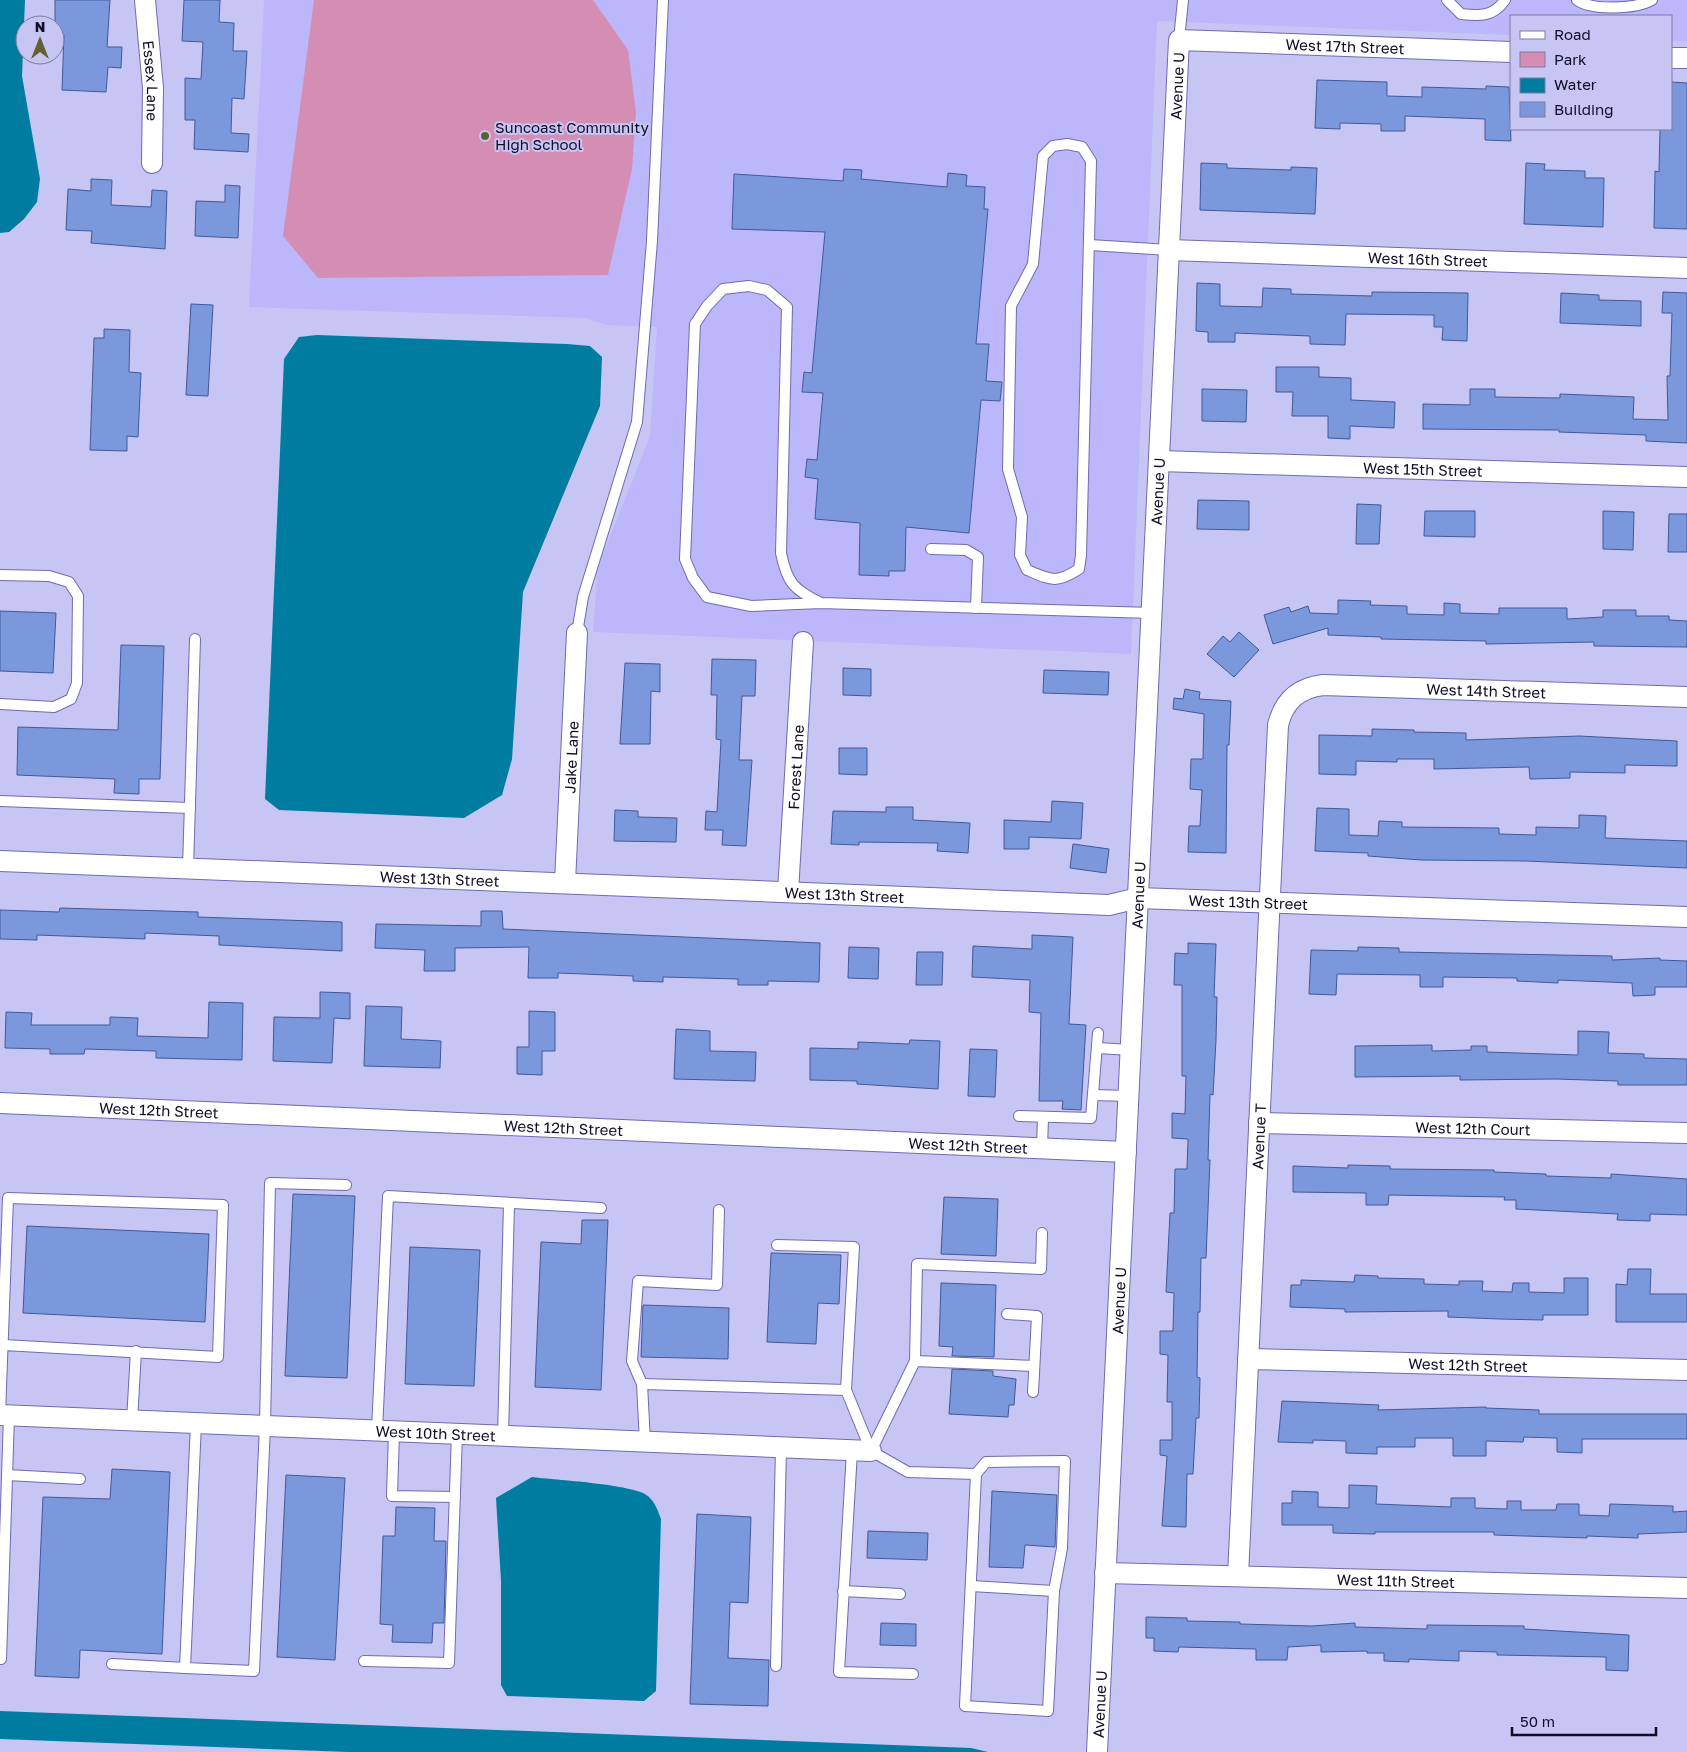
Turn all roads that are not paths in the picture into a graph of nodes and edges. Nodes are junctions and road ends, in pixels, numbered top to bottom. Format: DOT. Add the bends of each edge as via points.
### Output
graph roads {
  1 [pos="145,0"];
  2 [pos="663,0"];
  3 [pos="1183,0"];
  4 [pos="1447,0"];
  5 [pos="1505,0"];
  6 [pos="1577,0"];
  7 [pos="1652,0"];
  8 [pos="1179,40"];
  9 [pos="1510,52"];
  10 [pos="1672,58"];
  11 [pos="1687,58"];
  12 [pos="152,163"];
  13 [pos="1090,245"];
  14 [pos="1169,250"];
  15 [pos="1687,268"];
  16 [pos="1159,462"];
  17 [pos="1687,477"];
  18 [pos="931,549"];
  19 [pos="0,575"];
  20 [pos="821,603"];
  21 [pos="976,608"];
  22 [pos="1152,613"];
  23 [pos="577,633"];
  24 [pos="195,639"];
  25 [pos="803,642"];
  26 [pos="1687,697"];
  27 [pos="1289,699"];
  28 [pos="0,704"];
  29 [pos="0,801"];
  30 [pos="190,808"];
  31 [pos="0,861"];
  32 [pos="188,868"];
  33 [pos="565,882"];
  34 [pos="788,892"];
  35 [pos="1138,898"];
  36 [pos="1270,902"];
  37 [pos="1687,917"];
  38 [pos="1098,1033"];
  39 [pos="1097,1048"];
  40 [pos="1131,1050"];
  41 [pos="1093,1095"];
  42 [pos="1129,1096"];
  43 [pos="0,1103"];
  44 [pos="1019,1116"];
  45 [pos="1043,1117"];
  46 [pos="1259,1123"];
  47 [pos="1687,1133"];
  48 [pos="1042,1148"];
  49 [pos="1126,1152"];
  50 [pos="346,1185"];
  51 [pos="510,1204"];
  52 [pos="601,1208"];
  53 [pos="719,1210"];
  54 [pos="1042,1233"];
  55 [pos="777,1245"];
  56 [pos="1008,1314"];
  57 [pos="4,1345"];
  58 [pos="136,1351"];
  59 [pos="1248,1358"];
  60 [pos="915,1361"];
  61 [pos="1034,1366"];
  62 [pos="1687,1370"];
  63 [pos="642,1384"];
  64 [pos="846,1390"];
  65 [pos="1034,1392"];
  66 [pos="3,1415"];
  67 [pos="132,1421"];
  68 [pos="196,1423"];
  69 [pos="265,1426"];
  70 [pos="386,1431"];
  71 [pos="457,1434"];
  72 [pos="503,1436"];
  73 [pos="645,1442"];
  74 [pos="781,1448"];
  75 [pos="861,1451"];
  76 [pos="976,1474"];
  77 [pos="7,1475"];
  78 [pos="80,1479"];
  79 [pos="455,1498"];
  80 [pos="1105,1574"];
  81 [pos="1238,1576"];
  82 [pos="971,1586"];
  83 [pos="1687,1588"];
  84 [pos="843,1591"];
  85 [pos="1054,1591"];
  86 [pos="900,1594"];
  87 [pos="1,1659"];
  88 [pos="364,1661"];
  89 [pos="112,1664"];
  90 [pos="776,1666"];
  91 [pos="185,1668"];
  92 [pos="913,1674"];
  93 [pos="1097,1752"];
  1 -- 12 [label="street, Essex Lane" via="153,88"];
  2 -- 23 [label="lane" via="652,241 637,422 583,597"];
  3 -- 8 [label="lane"];
  4 -- 5 [label="lane" via="1461,14 1479,16 1498,10"];
  6 -- 7 [label="lane" via="1583,4 1613,8"];
  8 -- 9 [label="street, West 17th Street"];
  8 -- 14 [label="street, Avenue U"];
  10 -- 11 [label="street"];
  13 -- 13 [label="lane" via="1091,161 1082,147 1053,146 1043,156 1034,264 1011,306 1008,450 1008,469 1022,517 1020,555 1027,570 1047,579 1064,579 1079,569 1081,555"];
  13 -- 14 [label="lane"];
  14 -- 15 [label="street, West 16th Street"];
  14 -- 16 [label="street, Avenue U"];
  16 -- 17 [label="street, West 15th Street"];
  16 -- 22 [label="street, Avenue U"];
  18 -- 21 [label="lane" via="966,550 978,557"];
  19 -- 28 [label="lane" via="49,576 69,582 78,596 77,683 71,699 54,707"];
  20 -- 20 [label="lane" via="800,593 786,575 782,553 787,307 767,290 750,286 723,289 695,324 685,559 693,578 707,597 751,606"];
  20 -- 21 [label="lane"];
  21 -- 22 [label="lane"];
  22 -- 35 [label="street, Avenue U"];
  23 -- 33 [label="street, Jake Lane"];
  24 -- 30 [label="lane"];
  25 -- 34 [label="street, Forest Lane"];
  26 -- 27 [label="street, West 14th Street" via="1323,685 1309,686"];
  27 -- 36 [label="street, Avenue T" via="1281,711 1278,725"];
  29 -- 30 [label="lane"];
  30 -- 32 [label="lane"];
  31 -- 32 [label="street, West 13th Street"];
  32 -- 33 [label="street, West 13th Street"];
  33 -- 34 [label="street, West 13th Street"];
  34 -- 35 [label="street, West 13th Street" via="1109,905"];
  35 -- 36 [label="street, West 13th Street"];
  35 -- 40 [label="street, Avenue U"];
  36 -- 37 [label="street, West 13th Street"];
  36 -- 46 [label="street, Avenue T"];
  38 -- 39 [label="lane"];
  39 -- 40 [label="lane"];
  39 -- 41 [label="lane"];
  40 -- 42 [label="street, Avenue U"];
  41 -- 42 [label="lane"];
  41 -- 45 [label="lane" via="1091,1118"];
  42 -- 49 [label="street, Avenue U"];
  43 -- 48 [label="street, West 12th Street"];
  44 -- 45 [label="lane"];
  45 -- 48 [label="lane"];
  46 -- 47 [label="street, West 12th Court"];
  46 -- 59 [label="street, Avenue T"];
  48 -- 49 [label="street, West 12th Street"];
  49 -- 80 [label="street, Avenue U"];
  50 -- 69 [label="lane" via="270,1183"];
  51 -- 52 [label="lane"];
  51 -- 70 [label="lane" via="388,1196"];
  51 -- 72 [label="lane"];
  53 -- 63 [label="lane" via="717,1285 638,1281 632,1361"];
  54 -- 60 [label="lane" via="1041,1270 917,1264"];
  55 -- 64 [label="lane" via="854,1247"];
  56 -- 61 [label="lane" via="1037,1316"];
  57 -- 58 [label="lane"];
  57 -- 58 [label="lane" via="8,1198 223,1205 218,1357"];
  57 -- 66 [label="lane"];
  58 -- 67 [label="lane"];
  59 -- 62 [label="street, West 12th Street"];
  59 -- 81 [label="street, Avenue T"];
  60 -- 61 [label="lane"];
  60 -- 75 [label="lane"];
  61 -- 65 [label="lane"];
  63 -- 64 [label="lane"];
  63 -- 73 [label="lane"];
  64 -- 75 [label="lane"];
  66 -- 67 [label="street, West 10th Street"];
  66 -- 77 [label="lane"];
  67 -- 68 [label="street, West 10th Street"];
  68 -- 69 [label="street, West 10th Street"];
  68 -- 91 [label="lane"];
  69 -- 70 [label="street, West 10th Street"];
  69 -- 91 [label="lane" via="254,1671"];
  70 -- 71 [label="street, West 10th Street"];
  70 -- 79 [label="lane" via="392,1496"];
  71 -- 72 [label="street, West 10th Street"];
  71 -- 79 [label="lane"];
  72 -- 73 [label="street, West 10th Street"];
  73 -- 74 [label="street, West 10th Street"];
  74 -- 75 [label="street, West 10th Street"];
  74 -- 90 [label="lane"];
  75 -- 76 [label="lane" via="908,1472"];
  75 -- 84 [label="lane"];
  76 -- 82 [label="lane"];
  76 -- 85 [label="lane" via="986,1462 1065,1461 1062,1548"];
  77 -- 78 [label="lane"];
  77 -- 87 [label="lane"];
  79 -- 88 [label="lane" via="449,1664"];
  80 -- 81 [label="street, West 11th Street"];
  80 -- 93 [label="street, Avenue U"];
  81 -- 83 [label="street, West 11th Street"];
  82 -- 85 [label="lane"];
  82 -- 85 [label="lane" via="965,1706 1048,1711"];
  84 -- 86 [label="lane"];
  84 -- 92 [label="lane" via="838,1672"];
  89 -- 91 [label="lane"];
}
